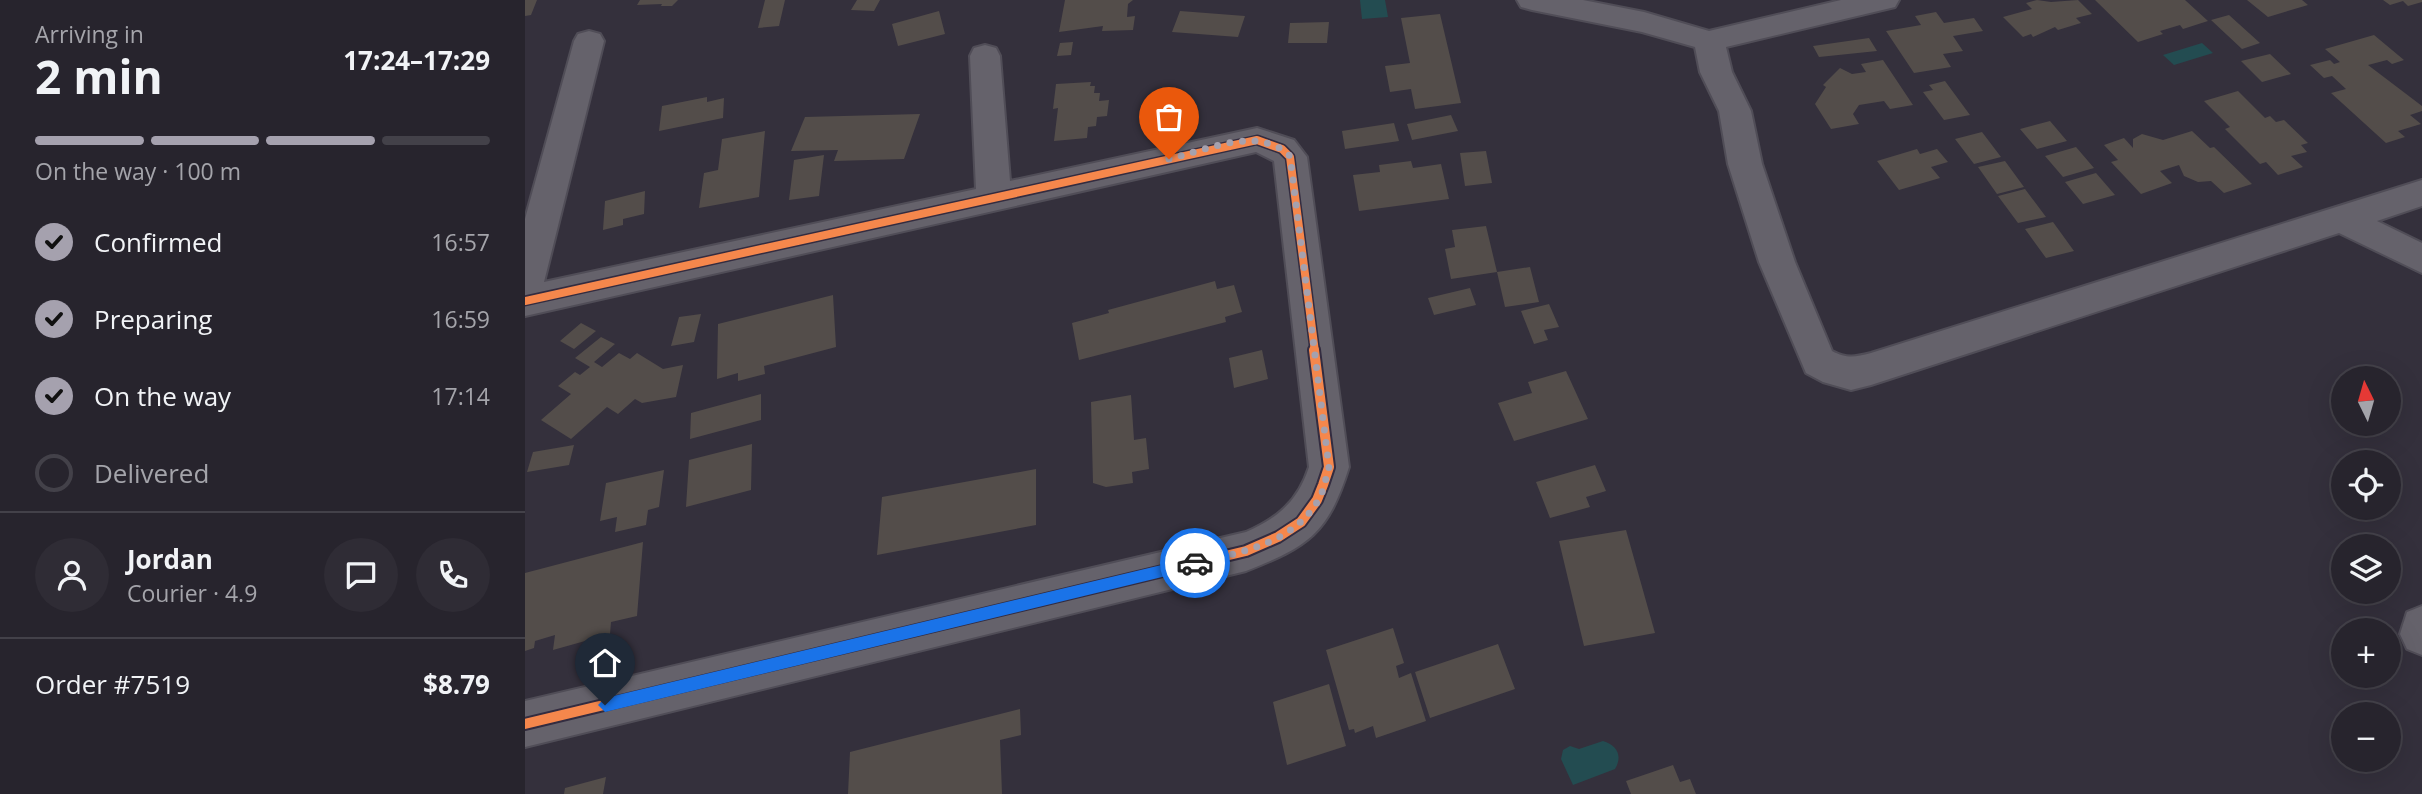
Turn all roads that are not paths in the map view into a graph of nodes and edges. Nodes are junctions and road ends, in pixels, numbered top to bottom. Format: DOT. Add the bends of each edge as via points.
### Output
graph roads {
  1 [pos="1532,0"];
  2 [pos="1884,0"];
  3 [pos="1588,6"];
  4 [pos="589,41"];
  5 [pos="1709,41"];
  6 [pos="985,56"];
  7 [pos="2422,192"];
  8 [pos="994,199"];
  9 [pos="2341,218"];
  10 [pos="2422,259"];
  11 [pos="525,285"];
  12 [pos="525,301"];
  13 [pos="2422,627"];
  14 [pos="2422,634"];
  15 [pos="525,724"];
  1 -- 3 [label="street"];
  2 -- 5 [label="street"];
  3 -- 5 [label="street"];
  4 -- 11 [label="street"];
  5 -- 9 [label="street" via="1777,262 1818,362 1836,371 1851,374 1871,369"];
  6 -- 8 [label="street"];
  7 -- 9 [label="street"];
  8 -- 12 [label="street"];
  8 -- 15 [label="street" via="1244,141 1270,143 1290,156 1329,467 1321,496 1302,522 1276,540 1246,551"];
  9 -- 10 [label="street"];
  13 -- 14 [label="street"];
}
